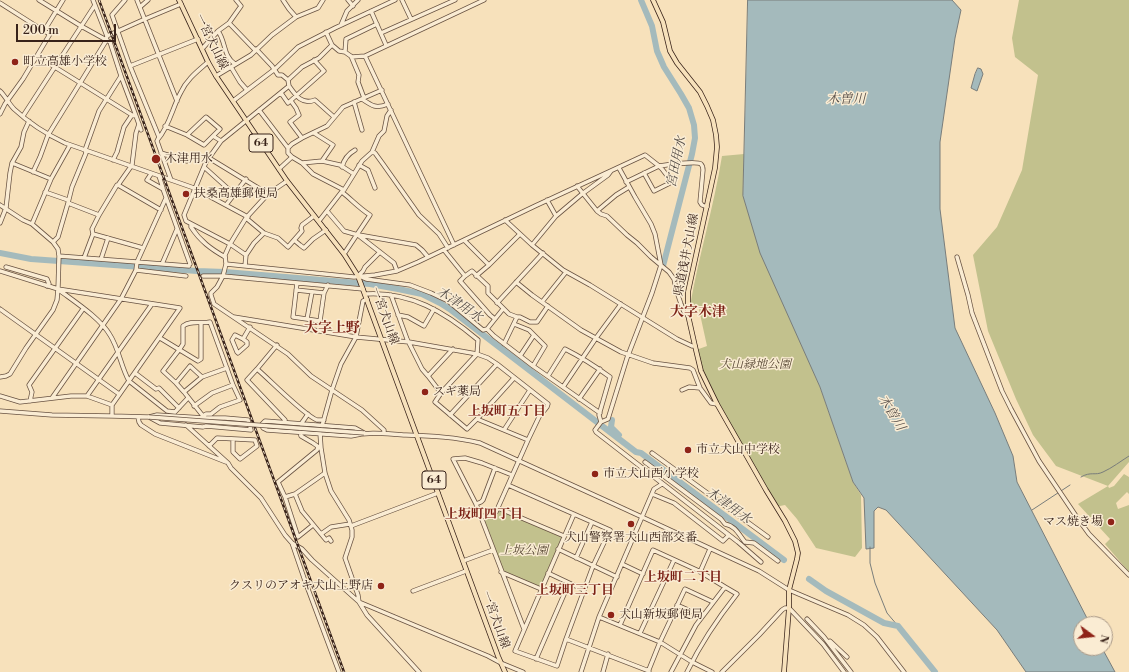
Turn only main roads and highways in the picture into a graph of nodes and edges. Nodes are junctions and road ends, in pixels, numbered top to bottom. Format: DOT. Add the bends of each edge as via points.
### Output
graph roads {
  1 [pos="654,0"];
  2 [pos="180,2"];
  3 [pos="505,672"];
  4 [pos="784,672"];
  1 -- 4 [label="main road, 県道浅井犬山線" via="663,22 670,51 708,106 716,135 717,157 688,292 688,315 701,371 717,404 785,521 798,553 789,590"];
  2 -- 3 [label="main road, 一宮犬山線 / 64" via="216,76 287,181 358,276"];
}
